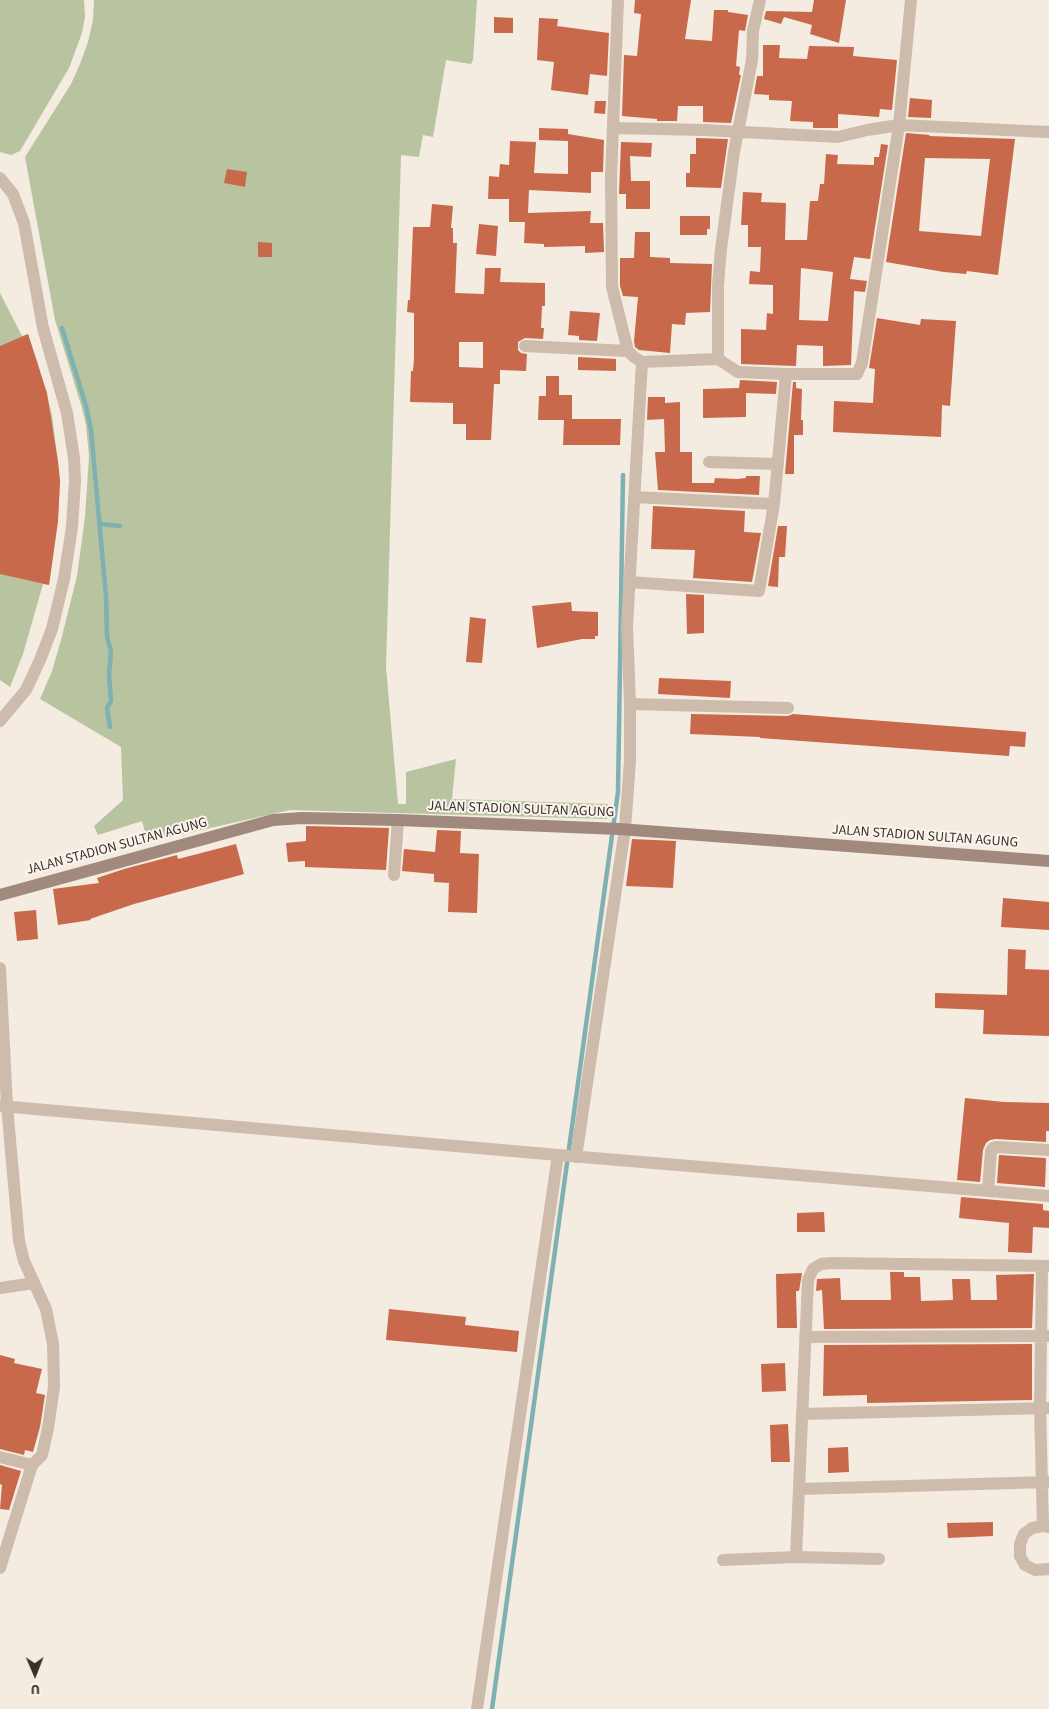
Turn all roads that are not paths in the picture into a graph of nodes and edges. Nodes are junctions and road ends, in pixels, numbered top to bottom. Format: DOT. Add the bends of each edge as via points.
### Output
graph roads {
  1 [pos="618,0"];
  2 [pos="760,0"];
  3 [pos="911,0"];
  4 [pos="899,126"];
  5 [pos="613,128"];
  6 [pos="739,131"];
  7 [pos="1049,132"];
  8 [pos="0,178"];
  9 [pos="525,346"];
  10 [pos="628,351"];
  11 [pos="718,359"];
  12 [pos="642,362"];
  13 [pos="786,374"];
  14 [pos="709,462"];
  15 [pos="778,464"];
  16 [pos="634,497"];
  17 [pos="774,504"];
  18 [pos="629,582"];
  19 [pos="630,704"];
  20 [pos="788,708"];
  21 [pos="0,721"];
  22 [pos="398,820"];
  23 [pos="617,829"];
  24 [pos="1049,861"];
  25 [pos="394,875"];
  26 [pos="0,895"];
  27 [pos="0,968"];
  28 [pos="2,1048"];
  29 [pos="4,1106"];
  30 [pos="1049,1150"];
  31 [pos="567,1156"];
  32 [pos="988,1190"];
  33 [pos="1049,1196"];
  34 [pos="1045,1266"];
  35 [pos="34,1282"];
  36 [pos="0,1288"];
  37 [pos="1045,1336"];
  38 [pos="805,1337"];
  39 [pos="1044,1408"];
  40 [pos="802,1414"];
  41 [pos="0,1457"];
  42 [pos="32,1465"];
  43 [pos="1045,1482"];
  44 [pos="799,1489"];
  45 [pos="1046,1526"];
  46 [pos="796,1557"];
  47 [pos="879,1559"];
  48 [pos="723,1560"];
  49 [pos="0,1568"];
  50 [pos="1049,1569"];
  51 [pos="478,1709"];
  1 -- 5 [label="street"];
  2 -- 6 [label="street"];
  3 -- 4 [label="street"];
  4 -- 6 [label="street" via="838,137"];
  4 -- 7 [label="street"];
  4 -- 13 [label="street" via="862,363 857,374"];
  5 -- 6 [label="street"];
  5 -- 10 [label="street" via="612,287"];
  6 -- 11 [label="street" via="721,248"];
  8 -- 21 [label="street" via="13,194 24,223 45,336 67,413 75,481 64,579 52,629 26,690"];
  9 -- 10 [label="street"];
  10 -- 12 [label="street"];
  11 -- 12 [label="street"];
  11 -- 13 [label="street" via="738,372"];
  12 -- 16 [label="street"];
  13 -- 15 [label="street"];
  14 -- 15 [label="street"];
  15 -- 17 [label="street"];
  16 -- 17 [label="street"];
  16 -- 18 [label="street"];
  17 -- 18 [label="street" via="759,591"];
  18 -- 19 [label="street"];
  19 -- 20 [label="street"];
  19 -- 23 [label="street" via="630,760"];
  22 -- 23 [label="main road, JALAN STADION SULTAN AGUNG"];
  22 -- 25 [label="street"];
  22 -- 26 [label="main road, JALAN STADION SULTAN AGUNG" via="273,820"];
  23 -- 24 [label="main road, JALAN STADION SULTAN AGUNG"];
  23 -- 31 [label="street"];
  27 -- 28 [label="street"];
  28 -- 29 [label="street"];
  29 -- 31 [label="street"];
  29 -- 35 [label="street" via="19,1241"];
  30 -- 32 [label="street" via="992,1148"];
  31 -- 32 [label="street"];
  31 -- 51 [label="street"];
  32 -- 33 [label="street"];
  34 -- 37 [label="street"];
  34 -- 38 [label="street" via="821,1264 813,1269 808,1280"];
  35 -- 36 [label="street"];
  35 -- 42 [label="street" via="46,1309 53,1344 54,1387 42,1455"];
  37 -- 38 [label="street"];
  37 -- 39 [label="street"];
  38 -- 40 [label="street"];
  39 -- 40 [label="street"];
  39 -- 43 [label="street"];
  40 -- 44 [label="street"];
  41 -- 42 [label="street"];
  42 -- 49 [label="street"];
  43 -- 44 [label="street"];
  43 -- 45 [label="street"];
  44 -- 46 [label="street"];
  45 -- 50 [label="street" via="1032,1528 1024,1534 1020,1556 1025,1565 1035,1570"];
  46 -- 47 [label="street"];
  46 -- 48 [label="street"];
}
